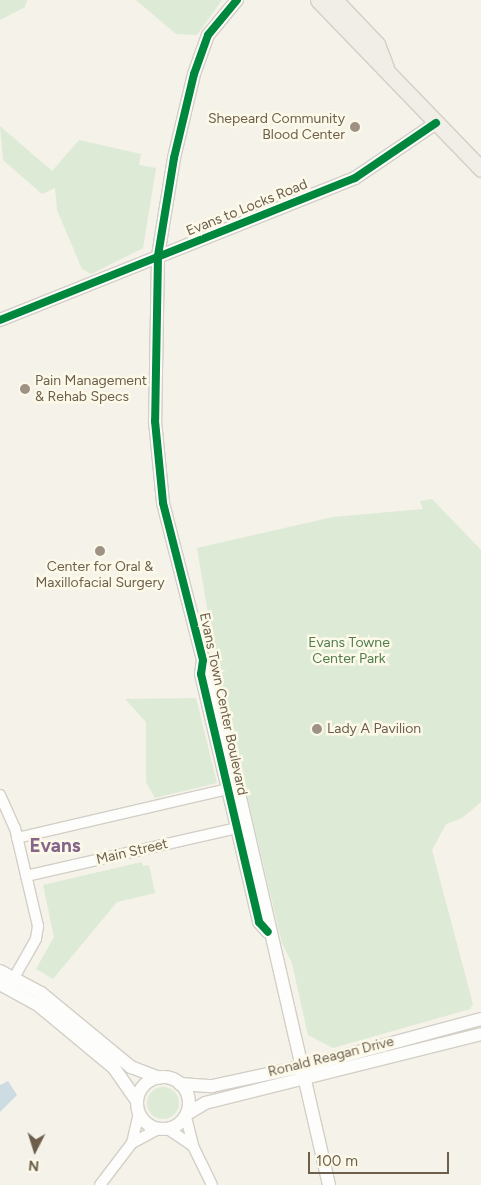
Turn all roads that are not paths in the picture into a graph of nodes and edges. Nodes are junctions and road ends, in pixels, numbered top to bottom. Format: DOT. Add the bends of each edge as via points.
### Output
graph roads {
  1 [pos="237,0"];
  2 [pos="318,0"];
  3 [pos="335,0"];
  4 [pos="388,73"];
  5 [pos="436,123"];
  6 [pos="481,169"];
  7 [pos="158,256"];
  8 [pos="0,320"];
  9 [pos="233,788"];
  10 [pos="0,795"];
  11 [pos="242,827"];
  12 [pos="17,838"];
  13 [pos="26,876"];
  14 [pos="0,971"];
  15 [pos="15,976"];
  16 [pos="0,984"];
  17 [pos="481,1019"];
  18 [pos="481,1034"];
  19 [pos="299,1067"];
  20 [pos="158,1078"];
  21 [pos="302,1080"];
  22 [pos="180,1084"];
  23 [pos="138,1107"];
  24 [pos="186,1116"];
  25 [pos="163,1129"];
  26 [pos="132,1143"];
  27 [pos="193,1146"];
  28 [pos="100,1185"];
  29 [pos="212,1185"];
  30 [pos="329,1185"];
  1 -- 7 [label="street, Evans Town Center Boulevard" via="208,35 194,74 174,158"];
  2 -- 4 [label="main road"];
  3 -- 4 [label="main road" via="377,44"];
  4 -- 5 [label="main road"];
  5 -- 6 [label="main road"];
  5 -- 7 [label="street, Evans to Locks Road" via="355,178"];
  7 -- 8 [label="street, Evans to Locks Road"];
  7 -- 9 [label="street, Evans Town Center Boulevard" via="153,360 163,503 202,660 210,672"];
  9 -- 11 [label="street, Evans Town Center Boulevard"];
  9 -- 12 [label="street"];
  10 -- 12 [label="street" via="10,811"];
  11 -- 13 [label="street, Main Street"];
  11 -- 19 [label="street, Evans Town Center Boulevard" via="259,922 268,932"];
  12 -- 13 [label="street"];
  13 -- 15 [label="street" via="38,931"];
  14 -- 15 [label="street, Ronald Reagan Drive"];
  15 -- 20 [label="street, Ronald Reagan Drive" via="41,993 131,1067"];
  16 -- 23 [label="street" via="38,1005 114,1068"];
  17 -- 19 [label="street, Ronald Reagan Drive"];
  18 -- 21 [label="street, Ronald Reagan Drive"];
  19 -- 21 [label="street, Evans Town Center Boulevard"];
  19 -- 22 [label="street, Ronald Reagan Drive" via="212,1086"];
  20 -- 22 [label="street, Ronald Reagan Drive"];
  20 -- 23 [label="street" via="146,1083"];
  21 -- 24 [label="street, Ronald Reagan Drive" via="205,1103"];
  21 -- 30 [label="street, Evans Town Center Boulevard"];
  22 -- 24 [label="street" via="189,1098"];
  23 -- 25 [label="street" via="146,1123"];
  23 -- 26 [label="street"];
  24 -- 25 [label="street, Ronald Reagan Drive"];
  24 -- 27 [label="street"];
  25 -- 26 [label="street"];
  25 -- 27 [label="street"];
  26 -- 28 [label="street"];
  27 -- 29 [label="street"];
}
